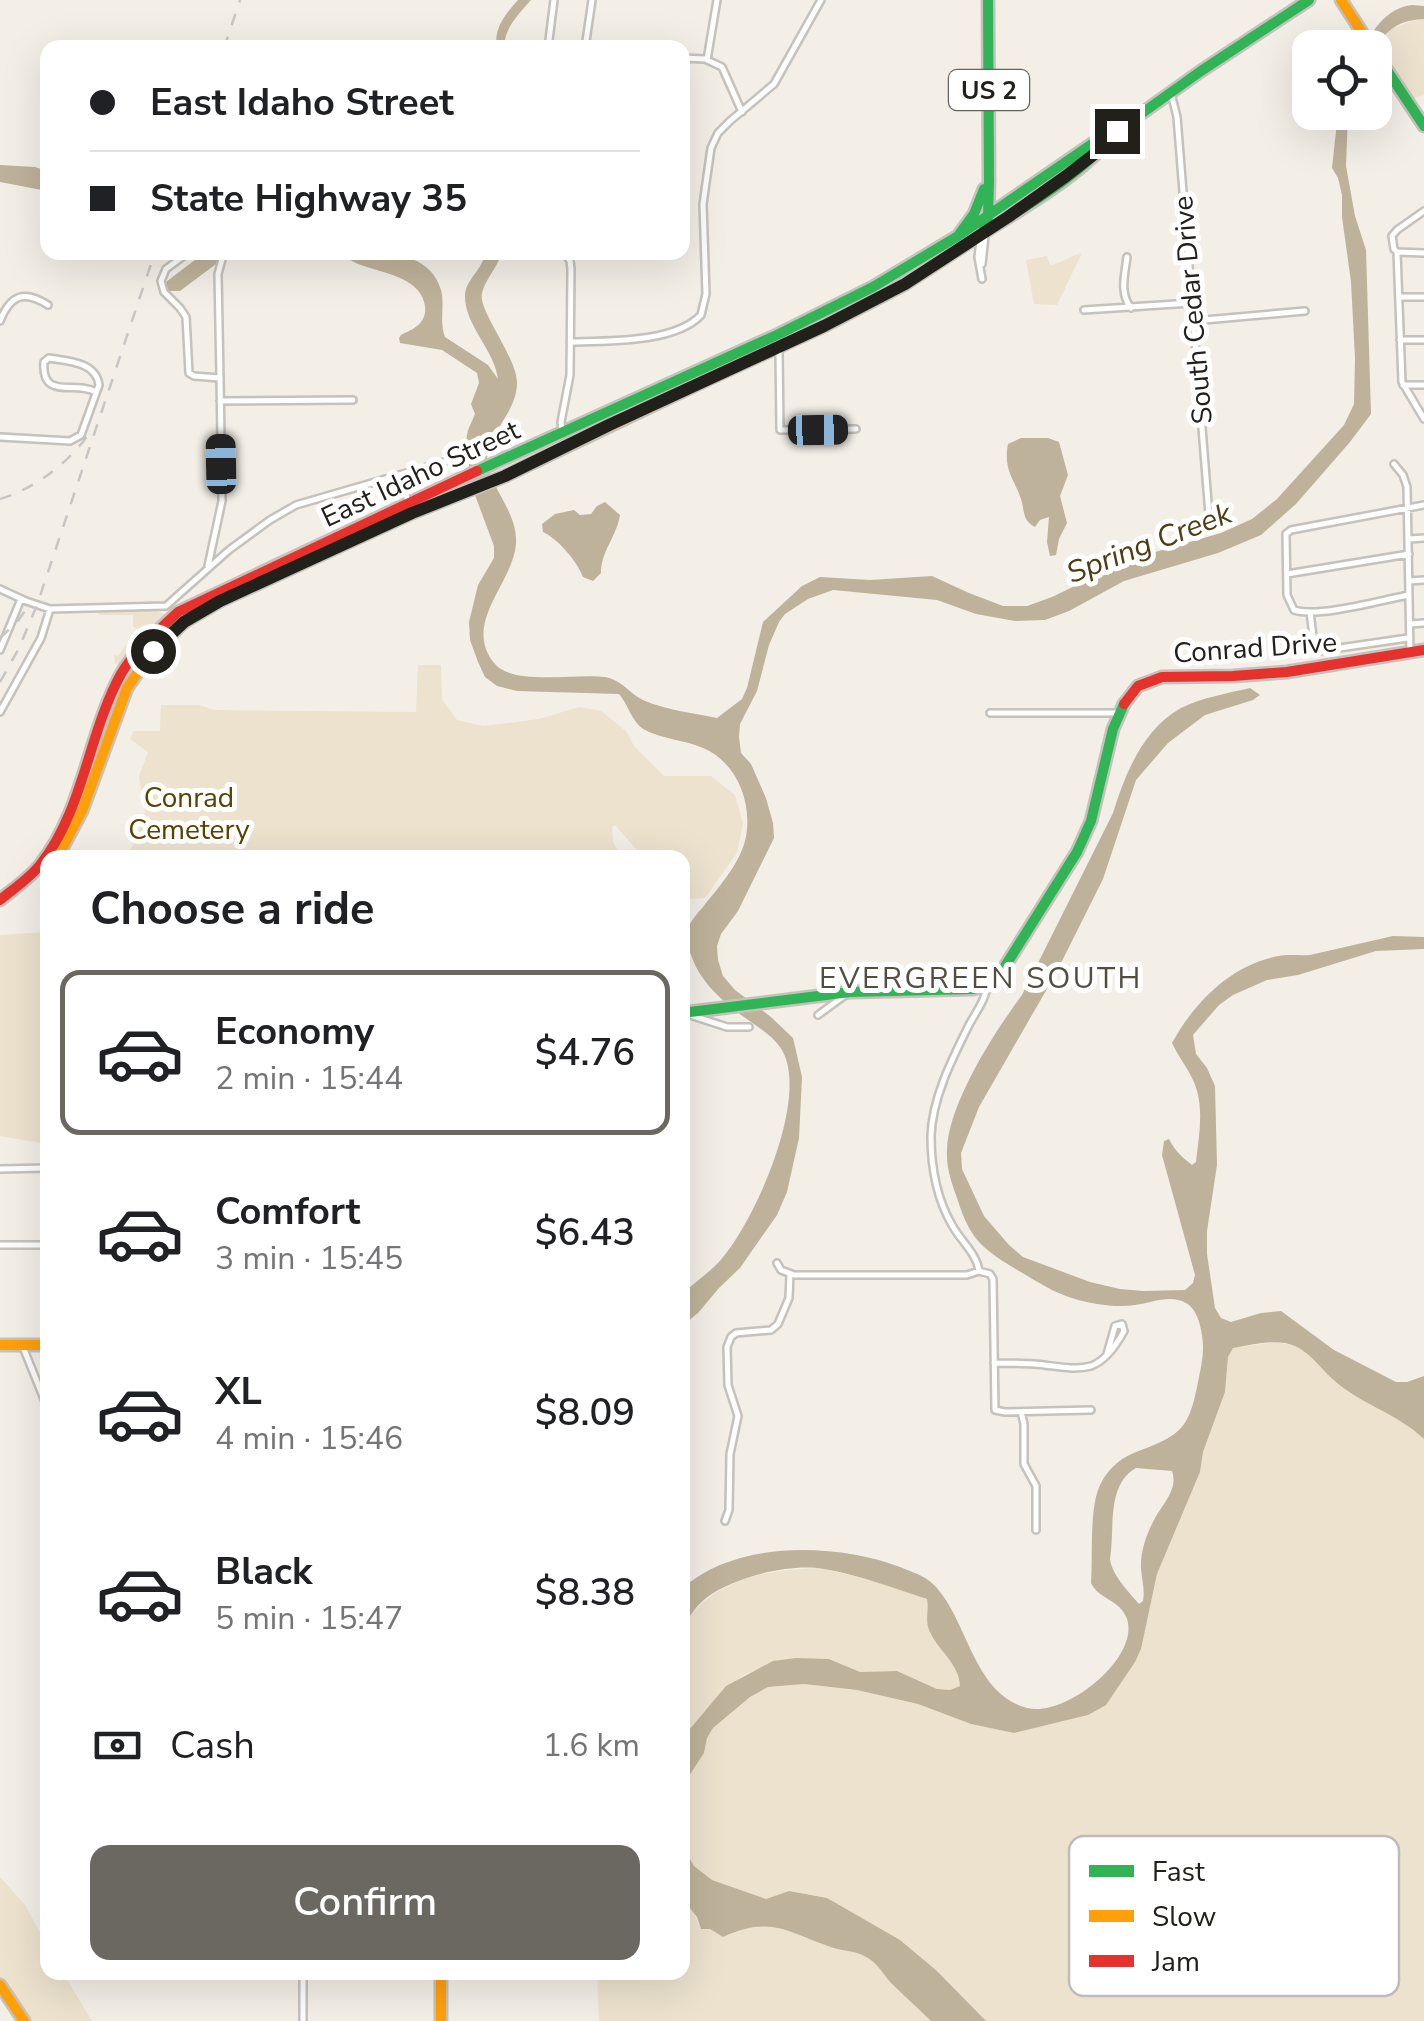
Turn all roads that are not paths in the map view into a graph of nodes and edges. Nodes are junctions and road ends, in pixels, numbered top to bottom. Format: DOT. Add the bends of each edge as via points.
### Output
graph roads {
  1 [pos="554,0"];
  2 [pos="592,0"];
  3 [pos="717,0"];
  4 [pos="821,0"];
  5 [pos="988,0"];
  6 [pos="1309,0"];
  7 [pos="1341,0"];
  8 [pos="1360,30"];
  9 [pos="549,40"];
  10 [pos="585,40"];
  11 [pos="690,59"];
  12 [pos="707,60"];
  13 [pos="1392,78"];
  14 [pos="1170,93"];
  15 [pos="742,112"];
  16 [pos="1424,126"];
  17 [pos="1117,131"];
  18 [pos="990,180"];
  19 [pos="1424,212"];
  20 [pos="988,217"];
  21 [pos="983,233"];
  22 [pos="959,242"];
  23 [pos="978,251"];
  24 [pos="1397,252"];
  25 [pos="1424,252"];
  26 [pos="1127,257"];
  27 [pos="179,260"];
  28 [pos="221,260"];
  29 [pos="569,260"];
  30 [pos="903,275"];
  31 [pos="1399,297"];
  32 [pos="1424,297"];
  33 [pos="1191,303"];
  34 [pos="48,305"];
  35 [pos="1131,308"];
  36 [pos="1084,310"];
  37 [pos="1305,312"];
  38 [pos="843,316"];
  39 [pos="1193,320"];
  40 [pos="0,321"];
  41 [pos="779,340"];
  42 [pos="1400,340"];
  43 [pos="1424,340"];
  44 [pos="571,342"];
  45 [pos="220,378"];
  46 [pos="1403,385"];
  47 [pos="1424,385"];
  48 [pos="96,392"];
  49 [pos="353,400"];
  50 [pos="220,401"];
  51 [pos="1424,419"];
  52 [pos="856,429"];
  53 [pos="562,432"];
  54 [pos="0,438"];
  55 [pos="564,447"];
  56 [pos="451,460"];
  57 [pos="1394,464"];
  58 [pos="402,476"];
  59 [pos="466,481"];
  60 [pos="1424,506"];
  61 [pos="410,507"];
  62 [pos="1408,510"];
  63 [pos="379,516"];
  64 [pos="1210,527"];
  65 [pos="1424,538"];
  66 [pos="1409,539"];
  67 [pos="1409,554"];
  68 [pos="316,558"];
  69 [pos="204,572"];
  70 [pos="1287,574"];
  71 [pos="1424,580"];
  72 [pos="1409,581"];
  73 [pos="0,589"];
  74 [pos="1409,595"];
  75 [pos="22,599"];
  76 [pos="166,606"];
  77 [pos="50,609"];
  78 [pos="178,612"];
  79 [pos="1310,612"];
  80 [pos="1424,623"];
  81 [pos="1410,624"];
  82 [pos="1410,638"];
  83 [pos="0,650"];
  84 [pos="1424,650"];
  85 [pos="1410,652"];
  86 [pos="0,712"];
  87 [pos="1118,712"];
  88 [pos="990,713"];
  89 [pos="50,850"];
  90 [pos="62,850"];
  91 [pos="40,865"];
  92 [pos="40,877"];
  93 [pos="0,900"];
  94 [pos="0,911"];
  95 [pos="987,986"];
  96 [pos="856,992"];
  97 [pos="690,1012"];
  98 [pos="690,1015"];
  99 [pos="818,1015"];
  100 [pos="749,1027"];
  101 [pos="40,1168"];
  102 [pos="0,1169"];
  103 [pos="0,1245"];
  104 [pos="40,1245"];
  105 [pos="778,1263"];
  106 [pos="979,1271"];
  107 [pos="790,1274"];
  108 [pos="0,1345"];
  109 [pos="22,1345"];
  110 [pos="40,1345"];
  111 [pos="1106,1354"];
  112 [pos="994,1363"];
  113 [pos="40,1389"];
  114 [pos="1091,1410"];
  115 [pos="1021,1412"];
  116 [pos="725,1521"];
  117 [pos="1036,1530"];
  118 [pos="303,1980"];
  119 [pos="442,1980"];
  120 [pos="0,1985"];
  121 [pos="20,2018"];
  122 [pos="303,2021"];
  123 [pos="442,2021"];
  1 -- 9 [label="street"];
  2 -- 10 [label="street"];
  3 -- 12 [label="street"];
  4 -- 15 [label="street" via="774,84"];
  5 -- 18 [label="main road, US 2"];
  6 -- 14 [label="main road"];
  7 -- 8 [label="main road"];
  11 -- 12 [label="street"];
  12 -- 15 [label="street" via="724,70"];
  13 -- 16 [label="main road"];
  14 -- 17 [label="main road"];
  14 -- 33 [label="street, South Cedar Drive"];
  15 -- 44 [label="street" via="722,129 709,154 701,315 684,327 636,340"];
  17 -- 20 [label="main road, East Idaho Street"];
  17 -- 21 [label="main road, East Idaho Street"];
  18 -- 20 [label="main road, US 2"];
  18 -- 22 [label="main road, US 2"];
  19 -- 24 [label="street" via="1396,230"];
  20 -- 21 [label="main road, US 2"];
  20 -- 22 [label="main road, East Idaho Street"];
  21 -- 22 [label="main road, East Idaho Street / US 2"];
  21 -- 23 [label="street"];
  21 -- 23 [label="street" via="982,279"];
  22 -- 23 [label="main road"];
  22 -- 38 [label="main road, East Idaho Street / US 2" via="905,284"];
  22 -- 41 [label="main road, East Idaho Street / US 2"];
  24 -- 25 [label="street"];
  24 -- 31 [label="street"];
  26 -- 35 [label="street" via="1124,298"];
  27 -- 45 [label="street" via="163,273 161,286 186,316 189,372"];
  28 -- 45 [label="street"];
  29 -- 44 [label="street"];
  30 -- 38 [label="main road"];
  31 -- 32 [label="street"];
  31 -- 42 [label="street"];
  33 -- 35 [label="street"];
  33 -- 39 [label="street, South Cedar Drive"];
  34 -- 40 [label="street" via="15,298"];
  35 -- 36 [label="street"];
  37 -- 39 [label="street"];
  38 -- 41 [label="main road, East Idaho Street / US 2"];
  39 -- 64 [label="street, South Cedar Drive"];
  41 -- 52 [label="street" via="780,430"];
  41 -- 53 [label="main road, East Idaho Street / US 2"];
  41 -- 55 [label="main road, East Idaho Street / US 2"];
  42 -- 43 [label="street"];
  42 -- 46 [label="street"];
  44 -- 53 [label="street"];
  45 -- 50 [label="street"];
  46 -- 47 [label="street"];
  46 -- 51 [label="street"];
  48 -- 48 [label="street" via="94,370 44,362 44,376 54,386"];
  48 -- 54 [label="street" via="77,439"];
  49 -- 50 [label="street"];
  50 -- 69 [label="street" via="222,502"];
  53 -- 55 [label="street"];
  53 -- 59 [label="main road, East Idaho Street / US 2"];
  55 -- 59 [label="main road, East Idaho Street / US 2" via="505,476"];
  56 -- 58 [label="street"];
  57 -- 62 [label="street" via="1407,486"];
  58 -- 61 [label="street"];
  58 -- 69 [label="street" via="296,505"];
  59 -- 61 [label="main road, East Idaho Street / US 2"];
  60 -- 62 [label="street"];
  61 -- 63 [label="main road, East Idaho Street / US 2"];
  61 -- 68 [label="main road, East Idaho Street / US 2"];
  62 -- 66 [label="street"];
  62 -- 70 [label="street" via="1288,532"];
  63 -- 68 [label="main road"];
  63 -- 78 [label="main road, East Idaho Street / US 2"];
  65 -- 66 [label="street"];
  66 -- 67 [label="street"];
  67 -- 70 [label="street"];
  67 -- 72 [label="street"];
  68 -- 90 [label="main road, East Idaho Street / US 2" via="197,614 153,651 121,700"];
  69 -- 76 [label="street"];
  70 -- 79 [label="street" via="1290,606"];
  71 -- 72 [label="street"];
  72 -- 74 [label="street"];
  73 -- 75 [label="street"];
  74 -- 79 [label="street"];
  74 -- 81 [label="street"];
  75 -- 77 [label="street"];
  75 -- 83 [label="street"];
  76 -- 77 [label="street"];
  76 -- 78 [label="street"];
  77 -- 86 [label="street"];
  78 -- 89 [label="main road, East Idaho Street / US 2" via="122,673"];
  79 -- 82 [label="street" via="1318,651"];
  80 -- 81 [label="street"];
  81 -- 82 [label="street"];
  82 -- 85 [label="street"];
  84 -- 85 [label="main road, Conrad Drive"];
  85 -- 87 [label="main road, Conrad Drive" via="1264,675 1160,677 1131,692"];
  87 -- 88 [label="street"];
  87 -- 95 [label="main road" via="1079,849"];
  91 -- 93 [label="main road, East Idaho Street / US 2"];
  92 -- 94 [label="main road"];
  95 -- 96 [label="main road"];
  95 -- 106 [label="street" via="944,1084 931,1136 941,1200"];
  96 -- 97 [label="main road"];
  96 -- 99 [label="street"];
  98 -- 100 [label="street"];
  101 -- 102 [label="street"];
  103 -- 104 [label="street"];
  105 -- 107 [label="street"];
  106 -- 107 [label="street"];
  106 -- 112 [label="street" via="993,1279"];
  107 -- 116 [label="street" via="778,1324 736,1333 726,1347 738,1416"];
  108 -- 109 [label="main road"];
  109 -- 110 [label="main road"];
  109 -- 113 [label="street"];
  111 -- 111 [label="street" via="1124,1332 1122,1324 1114,1326"];
  111 -- 112 [label="street" via="1081,1367"];
  112 -- 115 [label="street" via="995,1410"];
  114 -- 115 [label="street"];
  115 -- 117 [label="street" via="1024,1464 1036,1486"];
  118 -- 122 [label="street"];
  119 -- 123 [label="main road"];
  120 -- 121 [label="main road"];
}
